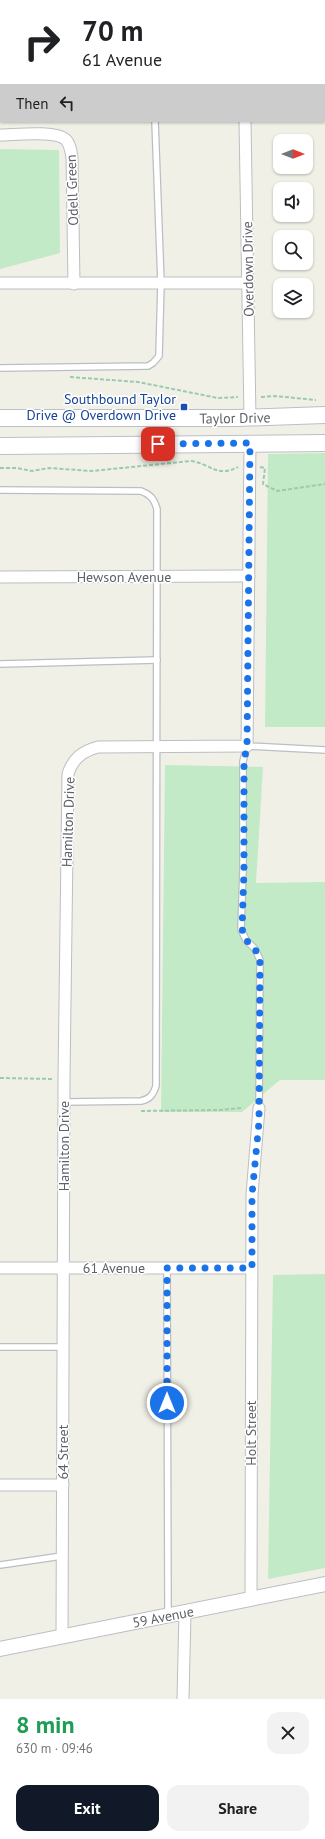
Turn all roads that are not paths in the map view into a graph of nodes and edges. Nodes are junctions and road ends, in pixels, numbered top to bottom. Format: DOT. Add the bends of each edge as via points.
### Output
graph roads {
  1 [pos="156,122"];
  2 [pos="245,122"];
  3 [pos="0,135"];
  4 [pos="0,283"];
  5 [pos="160,283"];
  6 [pos="248,283"];
  7 [pos="74,284"];
  8 [pos="0,368"];
  9 [pos="325,415"];
  10 [pos="0,418"];
  11 [pos="250,418"];
  12 [pos="250,443"];
  13 [pos="325,443"];
  14 [pos="0,446"];
  15 [pos="0,490"];
  16 [pos="249,576"];
  17 [pos="0,577"];
  18 [pos="158,577"];
  19 [pos="157,660"];
  20 [pos="0,664"];
  21 [pos="157,746"];
  22 [pos="247,746"];
  23 [pos="325,750"];
  24 [pos="65,1102"];
  25 [pos="259,1108"];
  26 [pos="0,1268"];
  27 [pos="64,1268"];
  28 [pos="167,1268"];
  29 [pos="252,1268"];
  30 [pos="0,1347"];
  31 [pos="63,1347"];
  32 [pos="0,1485"];
  33 [pos="63,1485"];
  34 [pos="63,1556"];
  35 [pos="0,1565"];
  36 [pos="325,1584"];
  37 [pos="252,1599"];
  38 [pos="185,1612"];
  39 [pos="168,1616"];
  40 [pos="62,1637"];
  41 [pos="0,1649"];
  42 [pos="183,1699"];
  1 -- 5 [label="lane"];
  2 -- 6 [label="street, Overdown Drive"];
  3 -- 7 [label="street, Odell Green" via="53,134 65,138 70,147"];
  4 -- 7 [label="street"];
  5 -- 6 [label="street"];
  5 -- 7 [label="street"];
  5 -- 8 [label="lane" via="160,349 158,356 148,366"];
  6 -- 11 [label="street, Overdown Drive"];
  9 -- 11 [label="main road, Taylor Drive"];
  10 -- 11 [label="main road, Taylor Drive"];
  12 -- 13 [label="main road, Taylor Drive"];
  12 -- 14 [label="main road, Taylor Drive"];
  12 -- 16 [label="street"];
  15 -- 18 [label="lane" via="141,491 150,495 157,509"];
  16 -- 18 [label="street, Hewson Avenue"];
  16 -- 22 [label="street"];
  17 -- 18 [label="street, Hewson Avenue"];
  18 -- 19 [label="lane"];
  19 -- 20 [label="lane"];
  19 -- 21 [label="lane"];
  21 -- 22 [label="street, Hamilton Drive"];
  21 -- 24 [label="street, Hamilton Drive" via="92,749 74,761 68,774"];
  21 -- 24 [label="lane" via="156,1086 148,1100 142,1102"];
  22 -- 23 [label="lane"];
  22 -- 25 [label="lane" via="244,761 242,929 246,940 255,949 260,960"];
  24 -- 27 [label="street, Hamilton Drive"];
  25 -- 29 [label="street, Holt Street" via="252,1195"];
  26 -- 27 [label="street, 61 Avenue"];
  27 -- 28 [label="street, 61 Avenue"];
  27 -- 31 [label="street, 64 Street"];
  28 -- 29 [label="street, 61 Avenue"];
  28 -- 39 [label="lane"];
  29 -- 37 [label="street, Holt Street"];
  30 -- 31 [label="lane"];
  31 -- 33 [label="street, 64 Street"];
  32 -- 33 [label="street"];
  33 -- 34 [label="street, 64 Street"];
  34 -- 35 [label="lane"];
  34 -- 40 [label="street, 64 Street"];
  36 -- 37 [label="street, 59 Avenue"];
  37 -- 38 [label="street, 59 Avenue"];
  38 -- 39 [label="street, 59 Avenue"];
  38 -- 42 [label="street"];
  39 -- 40 [label="street, 59 Avenue"];
  40 -- 41 [label="street, 59 Avenue"];
}
